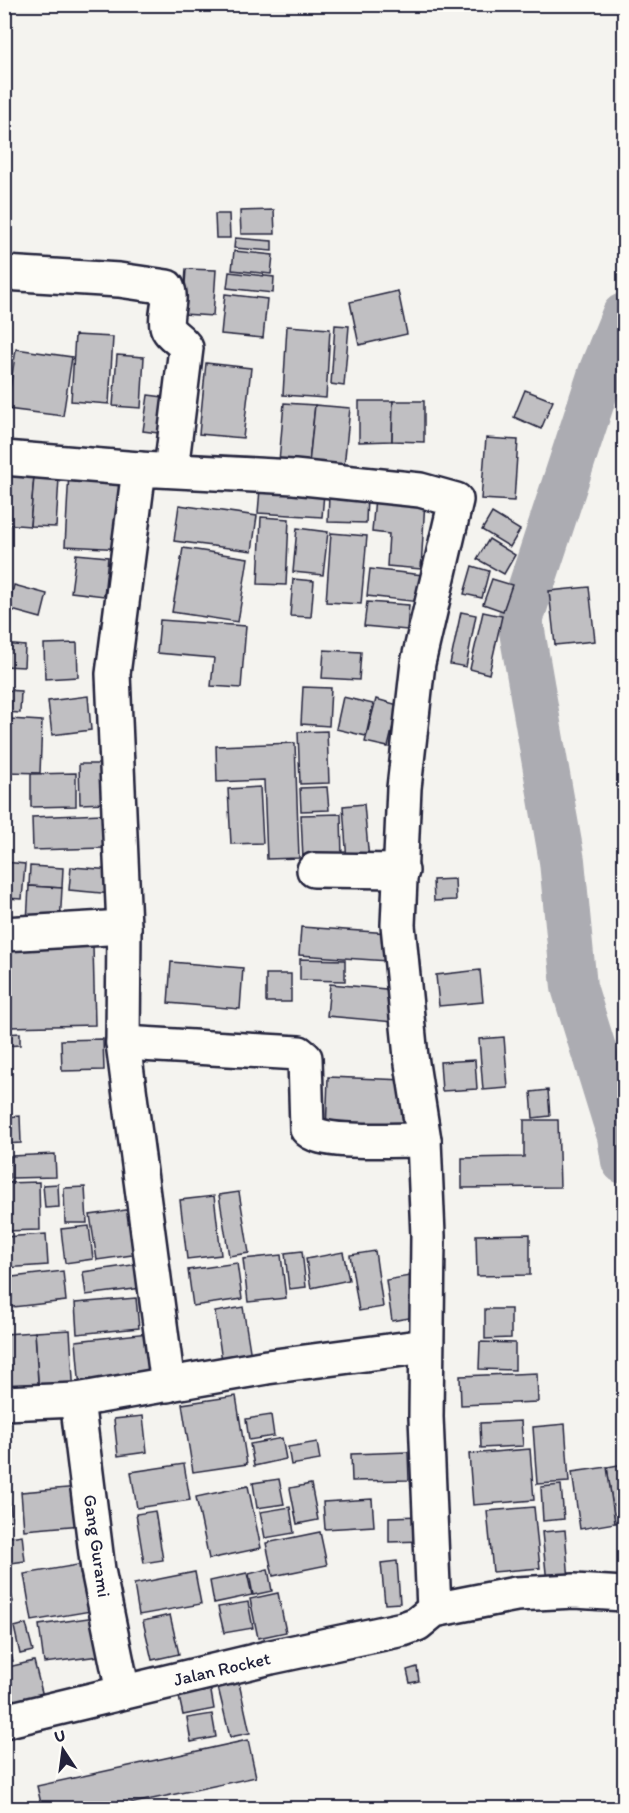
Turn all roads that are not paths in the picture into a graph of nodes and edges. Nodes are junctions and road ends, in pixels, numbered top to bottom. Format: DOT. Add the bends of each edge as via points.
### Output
graph roads {
  1 [pos="4,273"];
  2 [pos="4,458"];
  3 [pos="155,469"];
  4 [pos="314,870"];
  5 [pos="402,871"];
  6 [pos="124,927"];
  7 [pos="4,934"];
  8 [pos="123,1043"];
  9 [pos="424,1140"];
  10 [pos="426,1346"];
  11 [pos="168,1385"];
  12 [pos="77,1400"];
  13 [pos="4,1403"];
  14 [pos="624,1594"];
  15 [pos="434,1610"];
  16 [pos="123,1692"];
  17 [pos="4,1721"];
  1 -- 3 [label="street" via="167,287 167,326 186,348"];
  2 -- 3 [label="street"];
  3 -- 5 [label="street" via="294,477 420,490 456,500 418,663 404,788"];
  3 -- 6 [label="street" via="113,674"];
  4 -- 5 [label="street"];
  5 -- 9 [label="street" via="398,925"];
  6 -- 7 [label="street"];
  6 -- 8 [label="street"];
  8 -- 9 [label="street" via="299,1053 305,1058 307,1129 313,1135 334,1139"];
  8 -- 11 [label="street"];
  9 -- 10 [label="street" via="428,1236"];
  10 -- 11 [label="street" via="267,1367"];
  10 -- 15 [label="street"];
  11 -- 12 [label="street"];
  12 -- 13 [label="street"];
  12 -- 16 [label="street, Gang Gurami" via="98,1570"];
  14 -- 15 [label="street" via="516,1594"];
  15 -- 16 [label="street, Jalan Rocket" via="417,1624 403,1629"];
  16 -- 17 [label="street, Jalan Rocket"];
}
